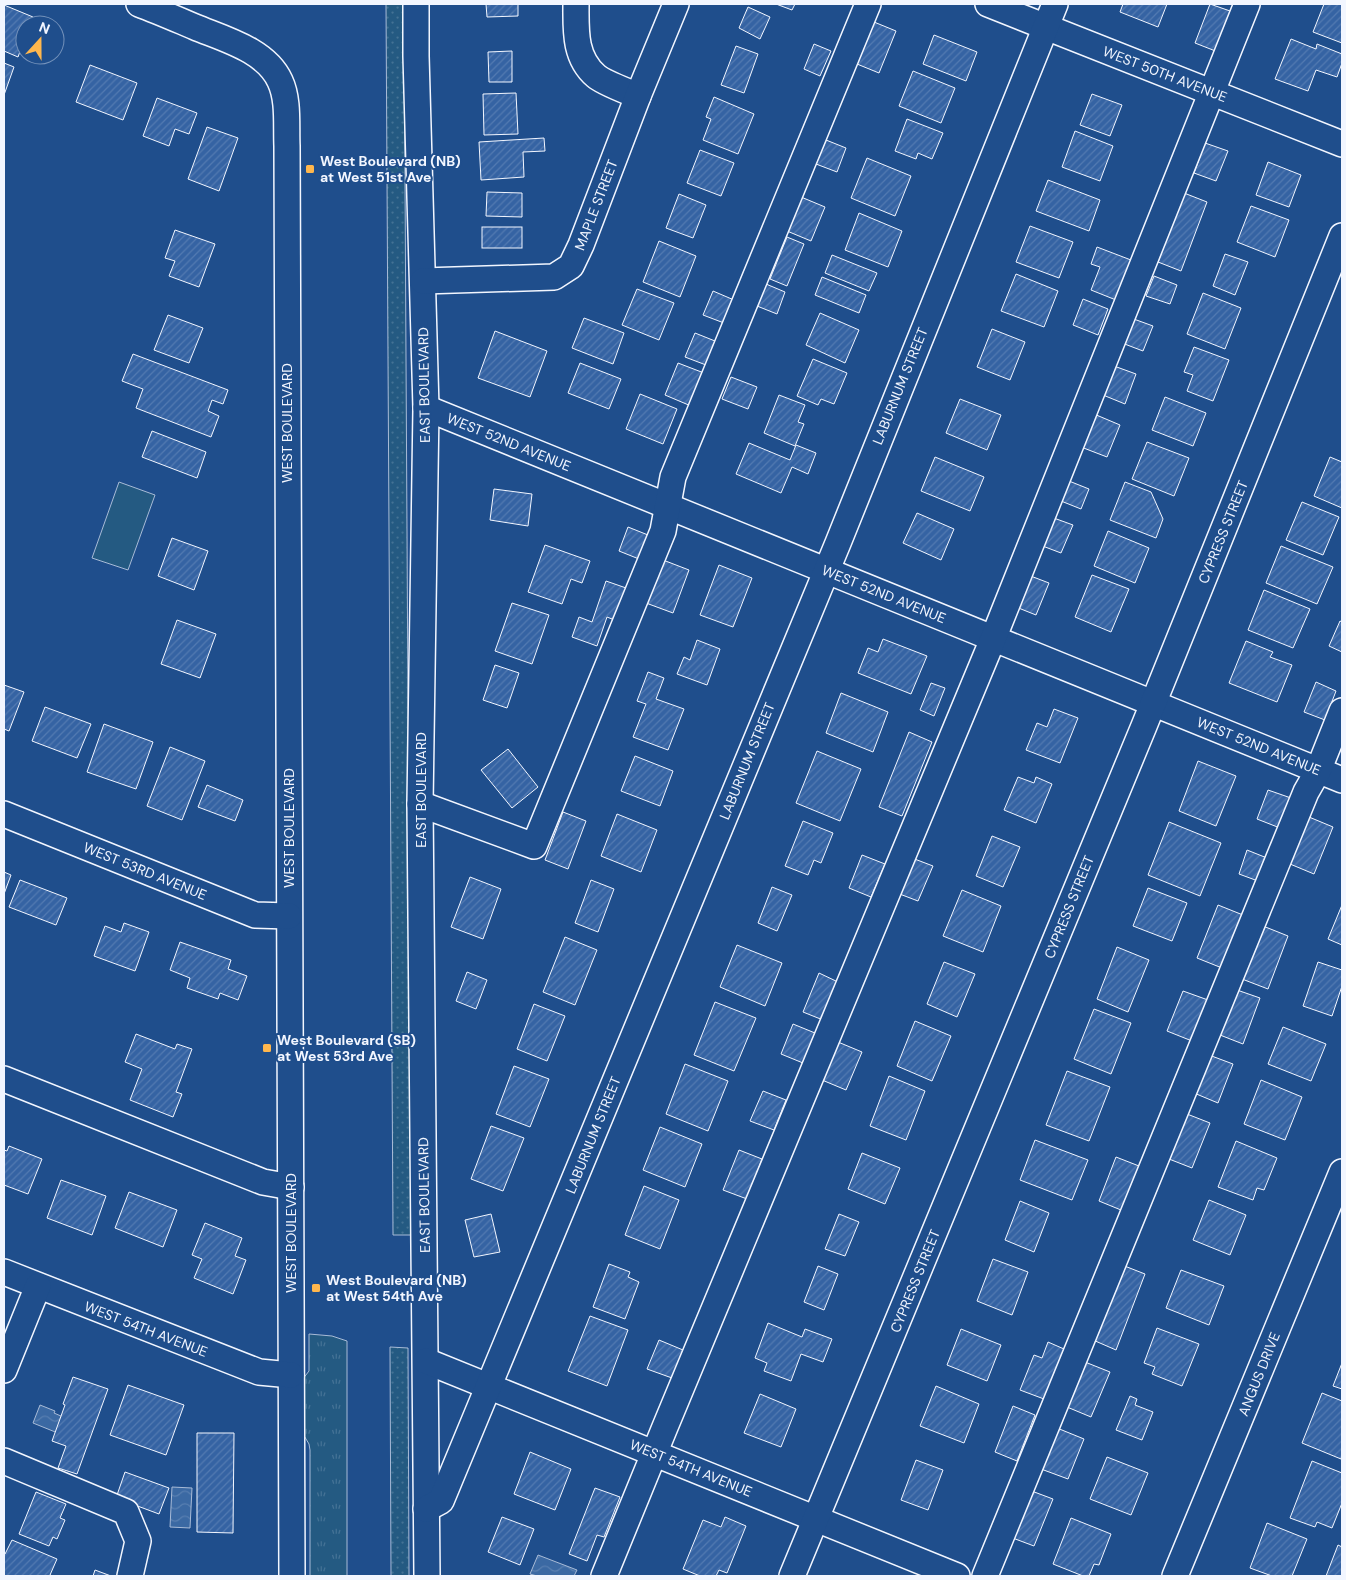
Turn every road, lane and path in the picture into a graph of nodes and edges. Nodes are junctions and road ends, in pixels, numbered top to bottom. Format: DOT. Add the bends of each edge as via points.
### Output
graph roads {
  1 [pos="139,4"];
  2 [pos="416,4"];
  3 [pos="576,4"];
  4 [pos="676,4"];
  5 [pos="868,4"];
  6 [pos="988,4"];
  7 [pos="1054,4"];
  8 [pos="1247,4"];
  9 [pos="1045,27"];
  10 [pos="1211,92"];
  11 [pos="638,96"];
  12 [pos="1342,144"];
  13 [pos="1342,236"];
  14 [pos="423,281"];
  15 [pos="426,408"];
  16 [pos="667,507"];
  17 [pos="826,571"];
  18 [pos="993,639"];
  19 [pos="1153,704"];
  20 [pos="1342,711"];
  21 [pos="1318,770"];
  22 [pos="1342,780"];
  23 [pos="420,804"];
  24 [pos="4,814"];
  25 [pos="289,916"];
  26 [pos="4,1079"];
  27 [pos="1342,1172"];
  28 [pos="291,1187"];
  29 [pos="4,1272"];
  30 [pos="38,1286"];
  31 [pos="426,1360"];
  32 [pos="4,1370"];
  33 [pos="291,1375"];
  34 [pos="489,1386"];
  35 [pos="654,1453"];
  36 [pos="4,1461"];
  37 [pos="426,1509"];
  38 [pos="816,1519"];
  39 [pos="130,1576"];
  40 [pos="292,1576"];
  41 [pos="427,1576"];
  42 [pos="604,1576"];
  43 [pos="792,1576"];
  44 [pos="957,1576"];
  45 [pos="985,1576"];
  46 [pos="1175,1576"];
  1 -- 25 [label="street, WEST BOULEVARD" via="258,56 280,81 285,100"];
  2 -- 14 [label="street, EAST BOULEVARD"];
  3 -- 11 [label="street" via="576,40 583,61 596,77"];
  4 -- 11 [label="street, MAPLE STREET"];
  5 -- 16 [label="street" via="673,477"];
  6 -- 9 [label="street, WEST 50TH AVENUE"];
  7 -- 9 [label="street, LABURNUM STREET"];
  8 -- 10 [label="street"];
  9 -- 10 [label="street, WEST 50TH AVENUE"];
  9 -- 17 [label="street, LABURNUM STREET"];
  10 -- 12 [label="street, WEST 50TH AVENUE"];
  10 -- 18 [label="street"];
  11 -- 14 [label="street, MAPLE STREET" via="571,266 554,277"];
  13 -- 19 [label="street, CYPRESS STREET"];
  14 -- 15 [label="street, EAST BOULEVARD"];
  15 -- 16 [label="street, WEST 52ND AVENUE"];
  15 -- 23 [label="street, EAST BOULEVARD"];
  16 -- 17 [label="street, WEST 52ND AVENUE"];
  16 -- 23 [label="street" via="663,532 534,846"];
  17 -- 18 [label="street, WEST 52ND AVENUE"];
  17 -- 34 [label="street, LABURNUM STREET"];
  18 -- 19 [label="street, WEST 52ND AVENUE"];
  18 -- 35 [label="street"];
  19 -- 21 [label="street, WEST 52ND AVENUE"];
  19 -- 38 [label="street, CYPRESS STREET"];
  20 -- 21 [label="street"];
  21 -- 22 [label="street, WEST 52ND AVENUE"];
  21 -- 45 [label="street" via="1306,792"];
  23 -- 31 [label="street, EAST BOULEVARD"];
  24 -- 25 [label="street, WEST 53RD AVENUE" via="255,914"];
  25 -- 28 [label="street, WEST BOULEVARD"];
  26 -- 28 [label="street" via="263,1182"];
  27 -- 46 [label="street, ANGUS DRIVE"];
  28 -- 33 [label="street, WEST BOULEVARD"];
  29 -- 30 [label="street, WEST 54TH AVENUE"];
  30 -- 32 [label="street"];
  30 -- 33 [label="street, WEST 54TH AVENUE" via="259,1372"];
  31 -- 34 [label="street, WEST 54TH AVENUE"];
  31 -- 37 [label="street, EAST BOULEVARD"];
  33 -- 40 [label="street, WEST BOULEVARD"];
  34 -- 35 [label="street, WEST 54TH AVENUE"];
  34 -- 37 [label="street, LABURNUM STREET" via="441,1500"];
  35 -- 38 [label="street, WEST 54TH AVENUE"];
  35 -- 42 [label="street"];
  36 -- 39 [label="street" via="126,1512 138,1541"];
  37 -- 41 [label="street, EAST BOULEVARD"];
  38 -- 43 [label="street, CYPRESS STREET"];
  38 -- 44 [label="street, WEST 54TH AVENUE"];
}
